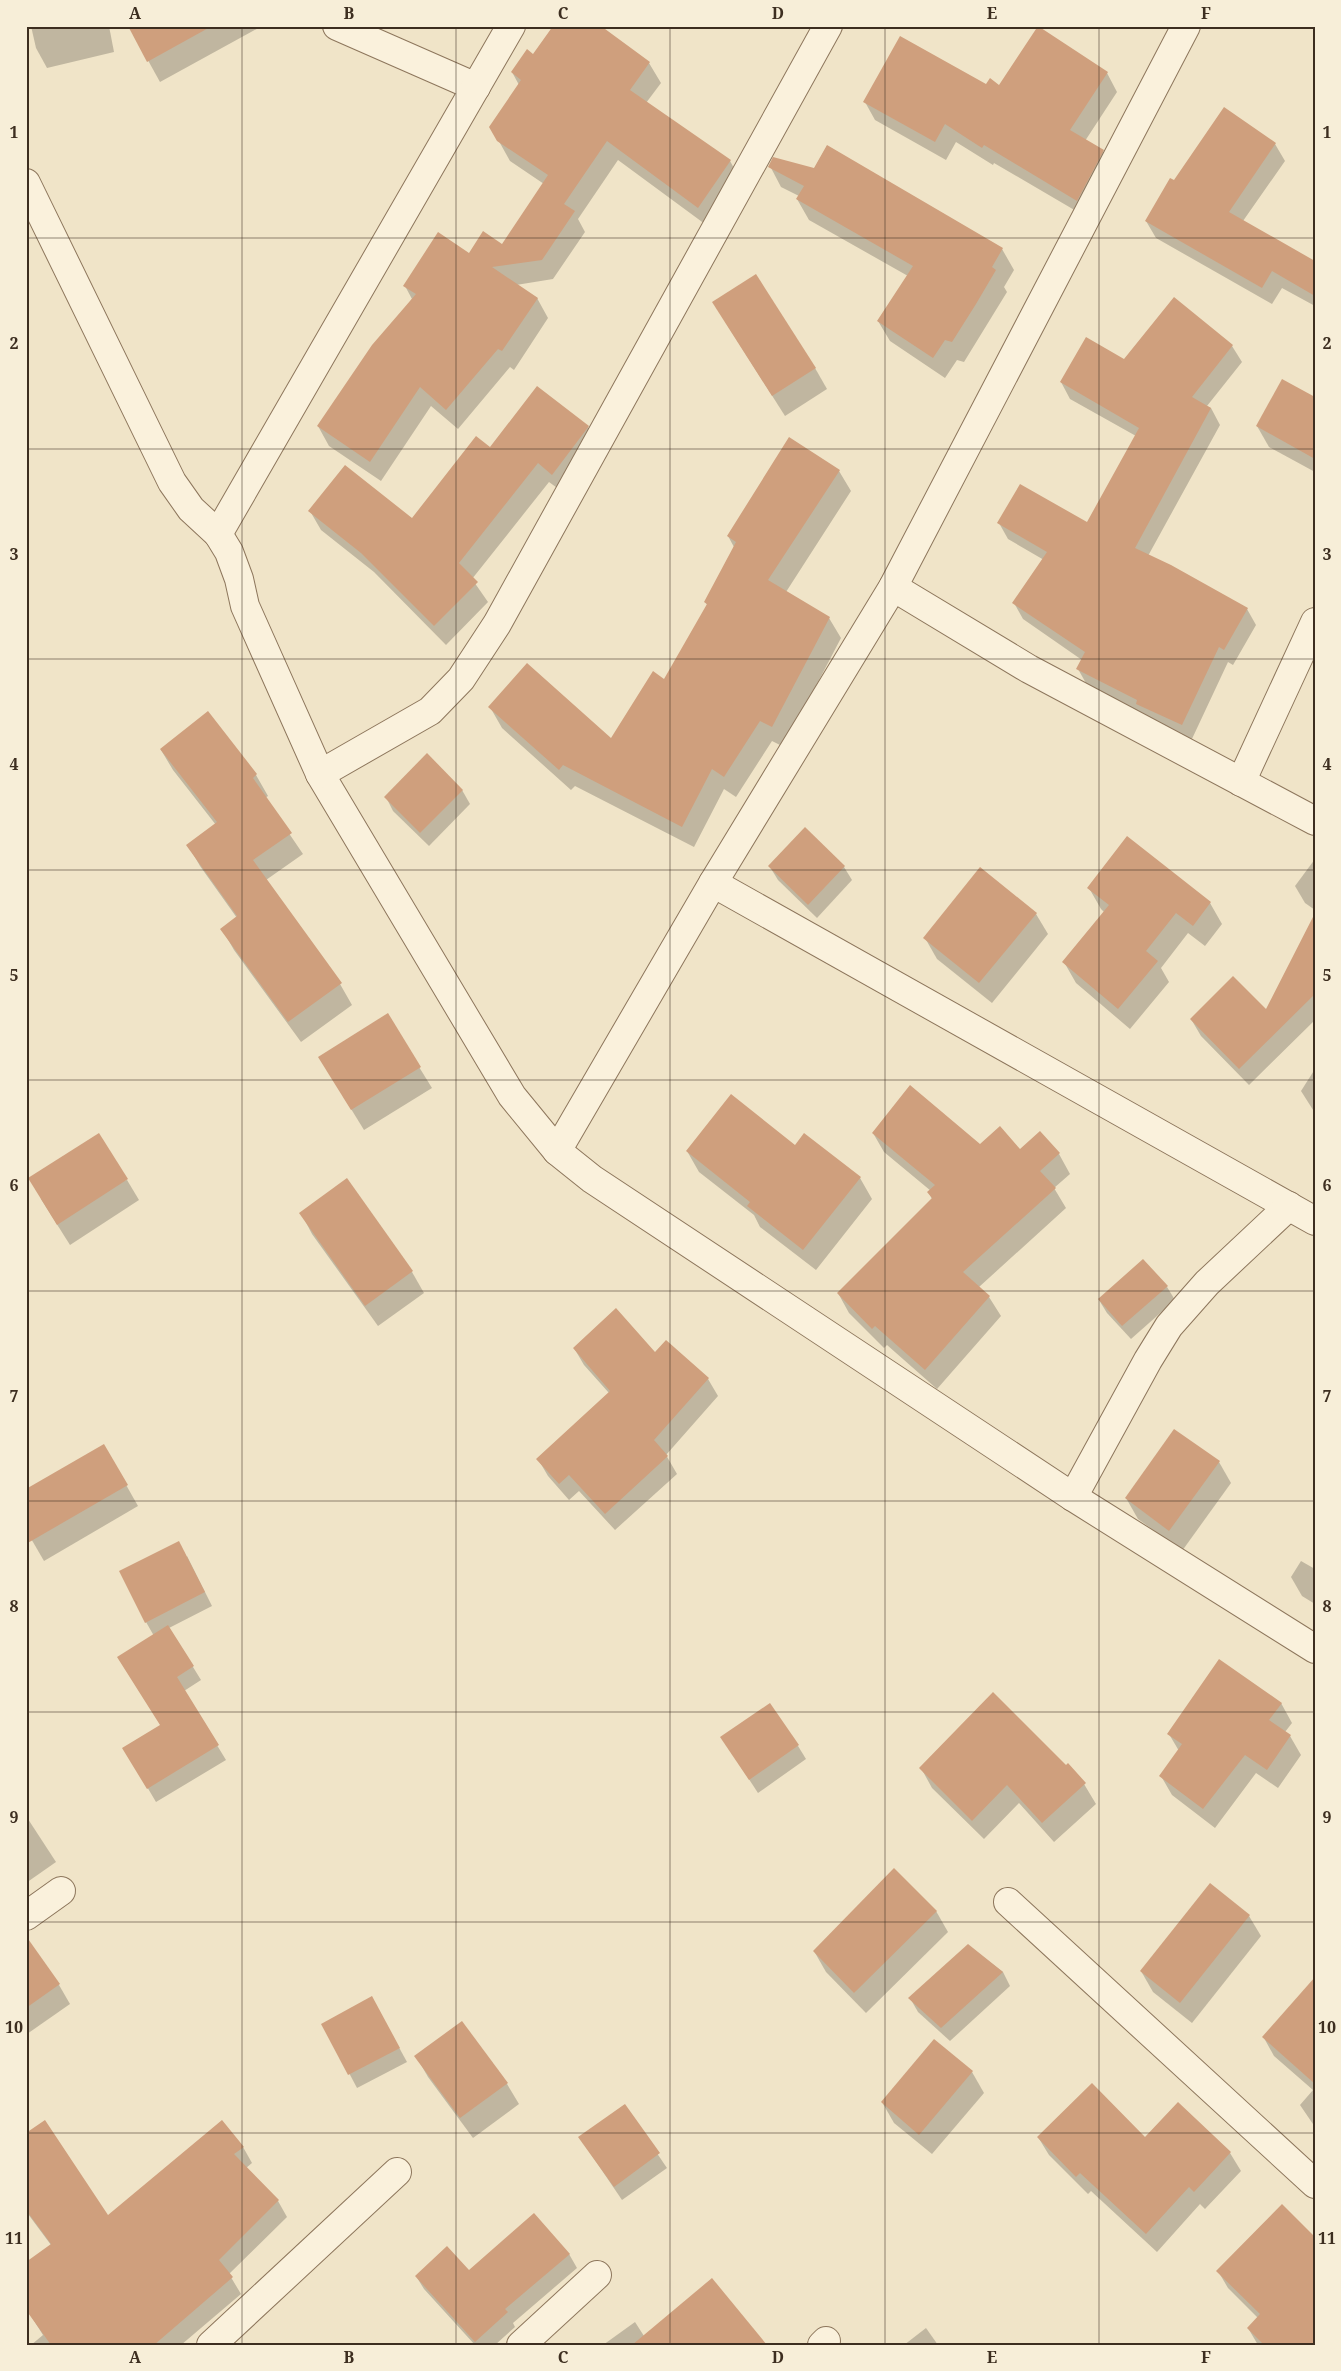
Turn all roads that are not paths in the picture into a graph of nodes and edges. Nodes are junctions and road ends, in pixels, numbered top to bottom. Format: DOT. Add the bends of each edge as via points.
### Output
graph roads {
  1 [pos="337,26"];
  2 [pos="511,26"];
  3 [pos="828,26"];
  4 [pos="1186,26"];
  5 [pos="476,87"];
  6 [pos="26,183"];
  7 [pos="218,534"];
  8 [pos="893,588"];
  9 [pos="1315,622"];
  10 [pos="320,774"];
  11 [pos="1242,782"];
  12 [pos="1315,821"];
  13 [pos="713,883"];
  14 [pos="557,1150"];
  15 [pos="1289,1206"];
  16 [pos="1315,1221"];
  17 [pos="1073,1497"];
  18 [pos="1315,1649"];
  19 [pos="61,1891"];
  20 [pos="1008,1902"];
  21 [pos="26,1916"];
  22 [pos="398,2172"];
  23 [pos="1315,2184"];
  24 [pos="597,2275"];
  25 [pos="211,2345"];
  26 [pos="521,2345"];
  1 -- 5 [label="street"];
  2 -- 5 [label="street"];
  3 -- 10 [label="street" via="497,624 461,679 430,711"];
  4 -- 8 [label="street"];
  5 -- 7 [label="street"];
  6 -- 7 [label="street" via="172,482 191,509"];
  7 -- 10 [label="street" via="239,578 245,606"];
  8 -- 11 [label="street" via="1029,669"];
  8 -- 13 [label="street"];
  9 -- 11 [label="street"];
  10 -- 14 [label="street" via="512,1096"];
  11 -- 12 [label="street"];
  13 -- 14 [label="street"];
  13 -- 15 [label="street"];
  14 -- 17 [label="street" via="592,1179"];
  15 -- 16 [label="street"];
  15 -- 17 [label="street" via="1207,1283 1169,1326"];
  17 -- 18 [label="street"];
  19 -- 21 [label="street"];
  20 -- 23 [label="street"];
  22 -- 25 [label="street"];
  24 -- 26 [label="street"];
}
